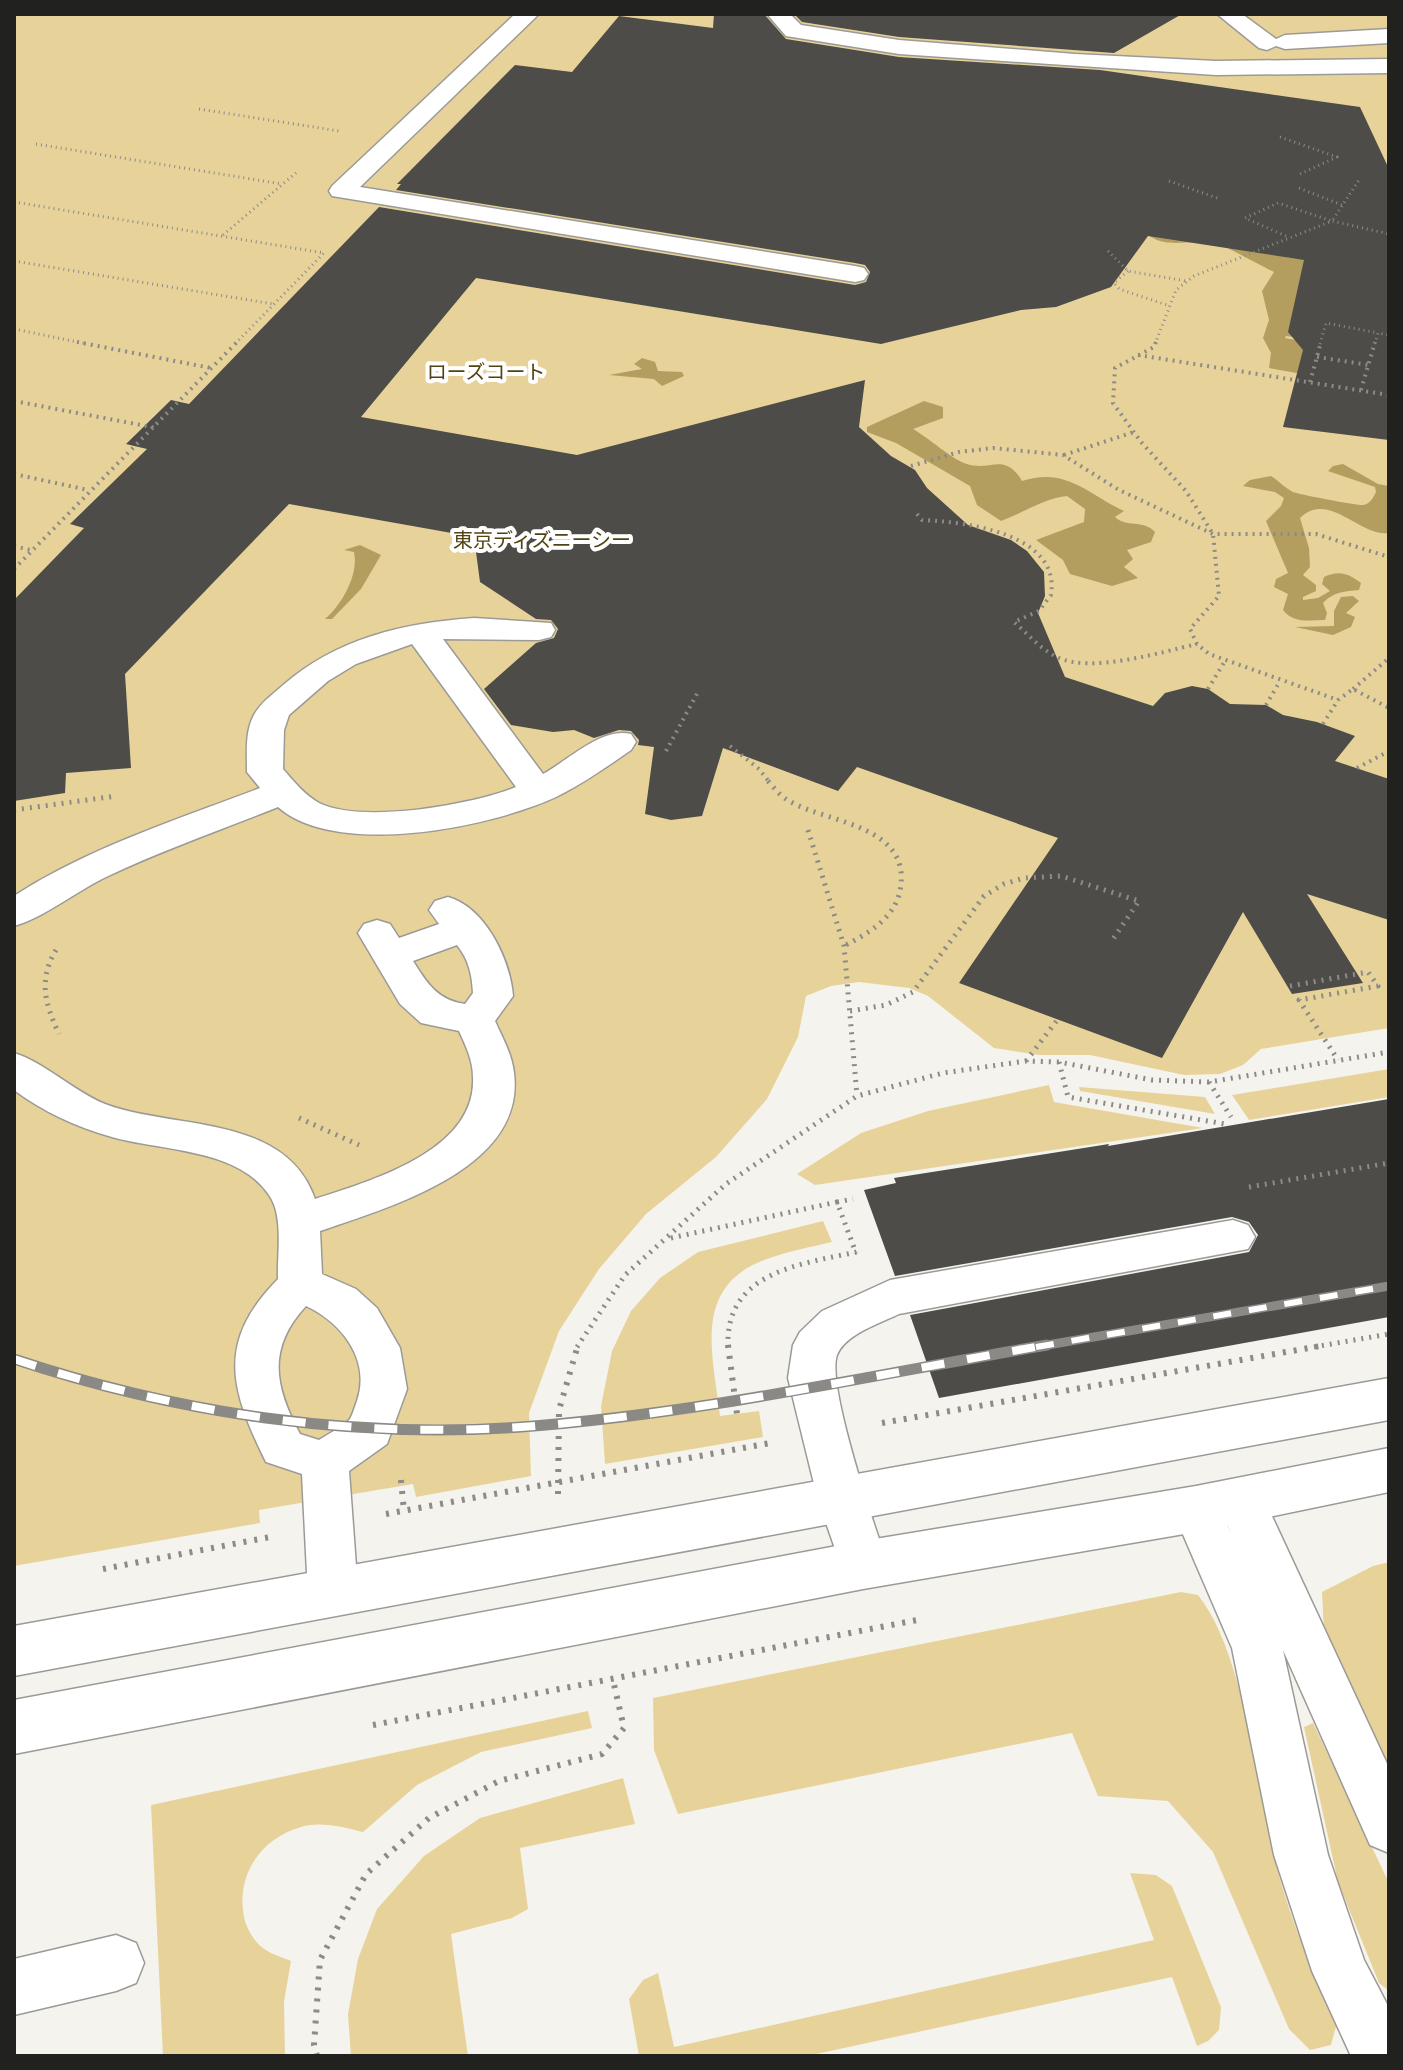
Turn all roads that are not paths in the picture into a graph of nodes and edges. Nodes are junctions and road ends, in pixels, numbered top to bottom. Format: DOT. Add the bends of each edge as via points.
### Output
graph roads {
  1 [pos="528,14"];
  2 [pos="778,14"];
  3 [pos="807,14"];
  4 [pos="1228,14"];
  5 [pos="1389,36"];
  6 [pos="1267,43"];
  7 [pos="1236,45"];
  8 [pos="1205,46"];
  9 [pos="1389,66"];
  10 [pos="855,274"];
  11 [pos="539,630"];
  12 [pos="421,633"];
  13 [pos="619,742"];
  14 [pos="537,791"];
  15 [pos="284,792"];
  16 [pos="14,913"];
  17 [pos="474,1019"];
  18 [pos="14,1068"];
  19 [pos="297,1222"];
  20 [pos="1233,1237"];
  21 [pos="300,1284"];
  22 [pos="1389,1399"];
  23 [pos="325,1462"];
  24 [pos="1389,1470"];
  25 [pos="842,1500"];
  26 [pos="1218,1504"];
  27 [pos="863,1565"];
  28 [pos="333,1593"];
  29 [pos="14,1651"];
  30 [pos="14,1727"];
  31 [pos="1389,1827"];
  32 [pos="116,1963"];
  33 [pos="14,1987"];
  34 [pos="1382,2056"];
  1 -- 10 [label="lane" via="341,191"];
  2 -- 9 [label="lane" via="794,31 899,47 1216,68"];
  3 -- 8 [label="lane" via="1008,43"];
  4 -- 6 [label="lane"];
  5 -- 6 [label="lane"];
  6 -- 7 [label="lane"];
  11 -- 12 [label="lane" via="505,626"];
  12 -- 14 [label="lane"];
  12 -- 15 [label="lane" via="360,650 324,667 270,717 265,772"];
  13 -- 14 [label="lane"];
  14 -- 15 [label="lane" via="418,822 358,822 309,813"];
  15 -- 16 [label="lane" via="107,863"];
  17 -- 17 [label="lane" via="435,1013 414,994 383,944 456,919 493,970 493,996"];
  17 -- 19 [label="lane" via="492,1063 494,1084 477,1129 439,1167"];
  18 -- 19 [label="lane" via="53,1095 113,1122 197,1135 231,1146 278,1176 291,1192"];
  19 -- 21 [label="lane"];
  20 -- 25 [label="lane" via="890,1298 838,1324 816,1345 811,1378"];
  21 -- 23 [label="lane" via="267,1323 256,1355 258,1384 265,1415 283,1448"];
  21 -- 23 [label="lane" via="340,1302 361,1321 377,1348 384,1389 370,1430"];
  22 -- 25 [label="street"];
  23 -- 28 [label="lane"];
  24 -- 26 [label="street"];
  25 -- 27 [label="lane"];
  25 -- 28 [label="street"];
  26 -- 27 [label="street"];
  26 -- 31 [label="lane"];
  26 -- 34 [label="lane" via="1257,1648 1301,1855 1340,1971"];
  27 -- 30 [label="street"];
  28 -- 29 [label="street"];
  32 -- 33 [label="lane"];
}
